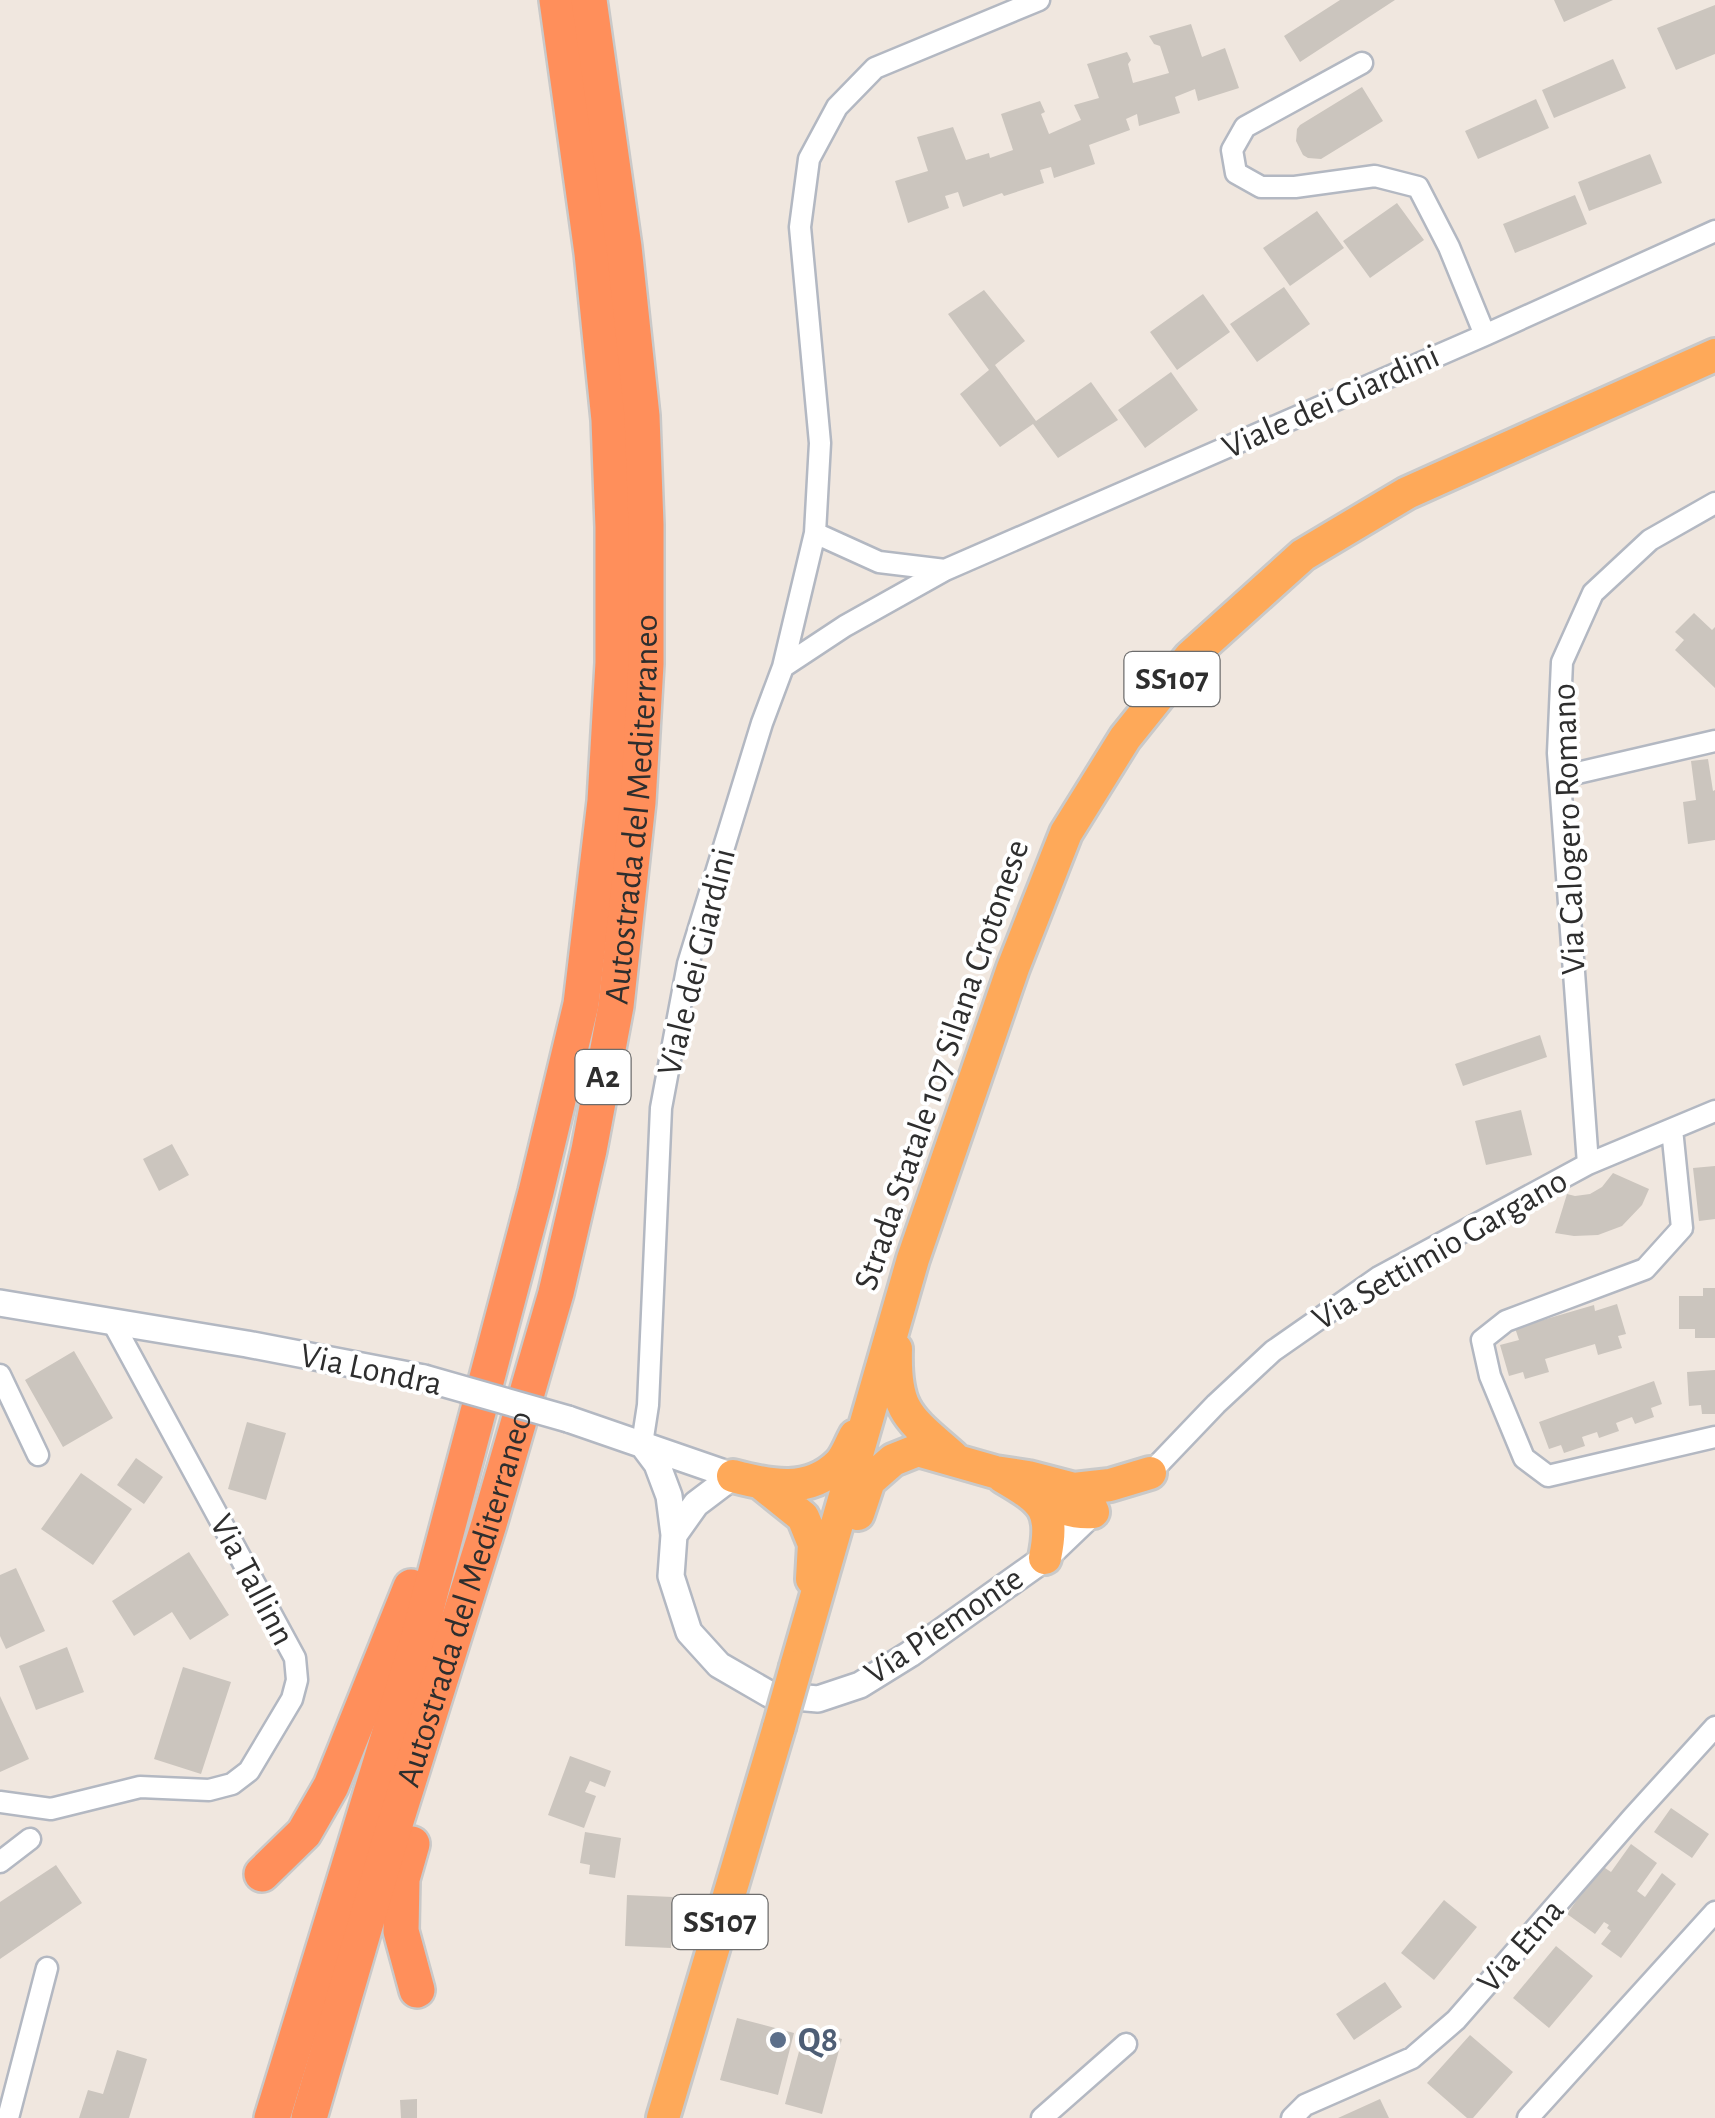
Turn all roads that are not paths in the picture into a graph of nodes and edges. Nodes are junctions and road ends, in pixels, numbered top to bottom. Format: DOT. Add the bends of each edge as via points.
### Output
graph roads {
  1 [pos="557,0"];
  2 [pos="590,0"];
  3 [pos="1040,0"];
  4 [pos="1362,63"];
  5 [pos="1715,231"];
  6 [pos="1485,335"];
  7 [pos="1715,355"];
  8 [pos="1715,503"];
  9 [pos="814,533"];
  10 [pos="945,570"];
  11 [pos="783,667"];
  12 [pos="1715,741"];
  13 [pos="1560,777"];
  14 [pos="1715,1111"];
  15 [pos="1672,1129"];
  16 [pos="1588,1164"];
  17 [pos="536,1192"];
  18 [pos="913,1259"];
  19 [pos="0,1303"];
  20 [pos="114,1324"];
  21 [pos="882,1360"];
  22 [pos="0,1376"];
  23 [pos="1715,1437"];
  24 [pos="642,1444"];
  25 [pos="38,1455"];
  26 [pos="956,1460"];
  27 [pos="696,1464"];
  28 [pos="995,1472"];
  29 [pos="1150,1473"];
  30 [pos="747,1480"];
  31 [pos="1031,1493"];
  32 [pos="669,1496"];
  33 [pos="1084,1500"];
  34 [pos="696,1504"];
  35 [pos="674,1535"];
  36 [pos="1045,1558"];
  37 [pos="808,1632"];
  38 [pos="450,1654"];
  39 [pos="796,1668"];
  40 [pos="1715,1727"];
  41 [pos="0,1802"];
  42 [pos="30,1840"];
  43 [pos="0,1862"];
  44 [pos="262,1874"];
  45 [pos="1715,1912"];
  46 [pos="47,1968"];
  47 [pos="416,1990"];
  48 [pos="1126,2044"];
  49 [pos="8,2090"];
  50 [pos="8,2118"];
  51 [pos="272,2118"];
  52 [pos="309,2118"];
  53 [pos="663,2118"];
  54 [pos="1042,2118"];
  55 [pos="1292,2118"];
  56 [pos="1528,2118"];
  1 -- 17 [label="highway, Autostrada del Mediterraneo / A2" via="609,420 613,663 581,1004"];
  2 -- 38 [label="highway, Autostrada del Mediterraneo / A2" via="642,416 646,664 638,802 616,1006 589,1150 556,1293"];
  3 -- 9 [label="street, Viale dei Giardini" via="875,68 837,108 809,159 800,227 820,444"];
  4 -- 6 [label="street" via="1245,126 1232,150 1236,173 1260,187 1376,176 1418,187"];
  5 -- 6 [label="street, Viale dei Giardini"];
  6 -- 10 [label="street, Viale dei Giardini"];
  7 -- 18 [label="highway, Strada Statale 107 Silana Crotonese / SS107" via="1407,494 1303,555 1190,657 1125,738 1066,833"];
  8 -- 13 [label="street, Via Calogero Romano" via="1650,540 1593,592 1562,662"];
  9 -- 10 [label="street" via="878,562"];
  9 -- 11 [label="street, Viale dei Giardini"];
  10 -- 11 [label="street, Viale dei Giardini"];
  11 -- 24 [label="street, Viale dei Giardini" via="688,964 665,1090"];
  12 -- 13 [label="street"];
  13 -- 16 [label="street, Via Calogero Romano"];
  14 -- 15 [label="street, Via Settimio Gargano"];
  15 -- 16 [label="street, Via Settimio Gargano"];
  15 -- 23 [label="street" via="1682,1228 1645,1270 1506,1321 1482,1340 1524,1458 1548,1476"];
  16 -- 29 [label="street, Via Settimio Gargano" via="1379,1277 1273,1351"];
  17 -- 44 [label="highway" via="507,1244 410,1593 331,1786 304,1834"];
  17 -- 51 [label="highway, Autostrada del Mediterraneo / A2" via="416,1647"];
  18 -- 21 [label="highway, Strada Statale 107 Silana Crotonese / SS107"];
  18 -- 26 [label="highway" via="895,1350 896,1386 906,1414"];
  19 -- 20 [label="street, Via Londra"];
  20 -- 24 [label="street, Via Londra, bridge" via="424,1378"];
  20 -- 41 [label="street, Via Tallinn" via="294,1658 297,1680 250,1771 232,1784 209,1790 140,1787 51,1808"];
  21 -- 30 [label="highway" via="841,1462 796,1486"];
  21 -- 37 [label="highway, Strada Statale 107 Silana Crotonese / SS107"];
  22 -- 25 [label="street"];
  24 -- 27 [label="street, Via Londra"];
  24 -- 32 [label="street, Via Piemonte"];
  26 -- 28 [label="highway"];
  26 -- 37 [label="highway" via="918,1450 869,1481 824,1612"];
  27 -- 30 [label="street, Via Londra"];
  27 -- 32 [label="street"];
  27 -- 34 [label="street"];
  28 -- 31 [label="highway"];
  28 -- 33 [label="highway" via="1028,1477"];
  29 -- 33 [label="highway"];
  30 -- 34 [label="street"];
  30 -- 39 [label="highway" via="803,1516 814,1544"];
  31 -- 33 [label="highway" via="1080,1513"];
  31 -- 36 [label="highway" via="1048,1513"];
  32 -- 35 [label="street, Via Piemonte"];
  33 -- 36 [label="street, Via Piemonte"];
  34 -- 35 [label="street"];
  35 -- 36 [label="street, Via Piemonte" via="671,1576 689,1632 743,1681 771,1695 818,1699 910,1654"];
  37 -- 39 [label="highway, Strada Statale 107 Silana Crotonese / SS107"];
  38 -- 47 [label="highway" via="445,1732 402,1879 401,1932"];
  38 -- 52 [label="highway, Autostrada del Mediterraneo / A2"];
  39 -- 53 [label="highway, Strada Statale 107 Silana Crotonese / SS107, bridge"];
  40 -- 55 [label="street, Via Etna" via="1456,2020 1412,2058 1305,2105"];
  42 -- 43 [label="street"];
  45 -- 56 [label="street"];
  46 -- 49 [label="street"];
  48 -- 54 [label="street"];
  49 -- 50 [label="street"];
}
